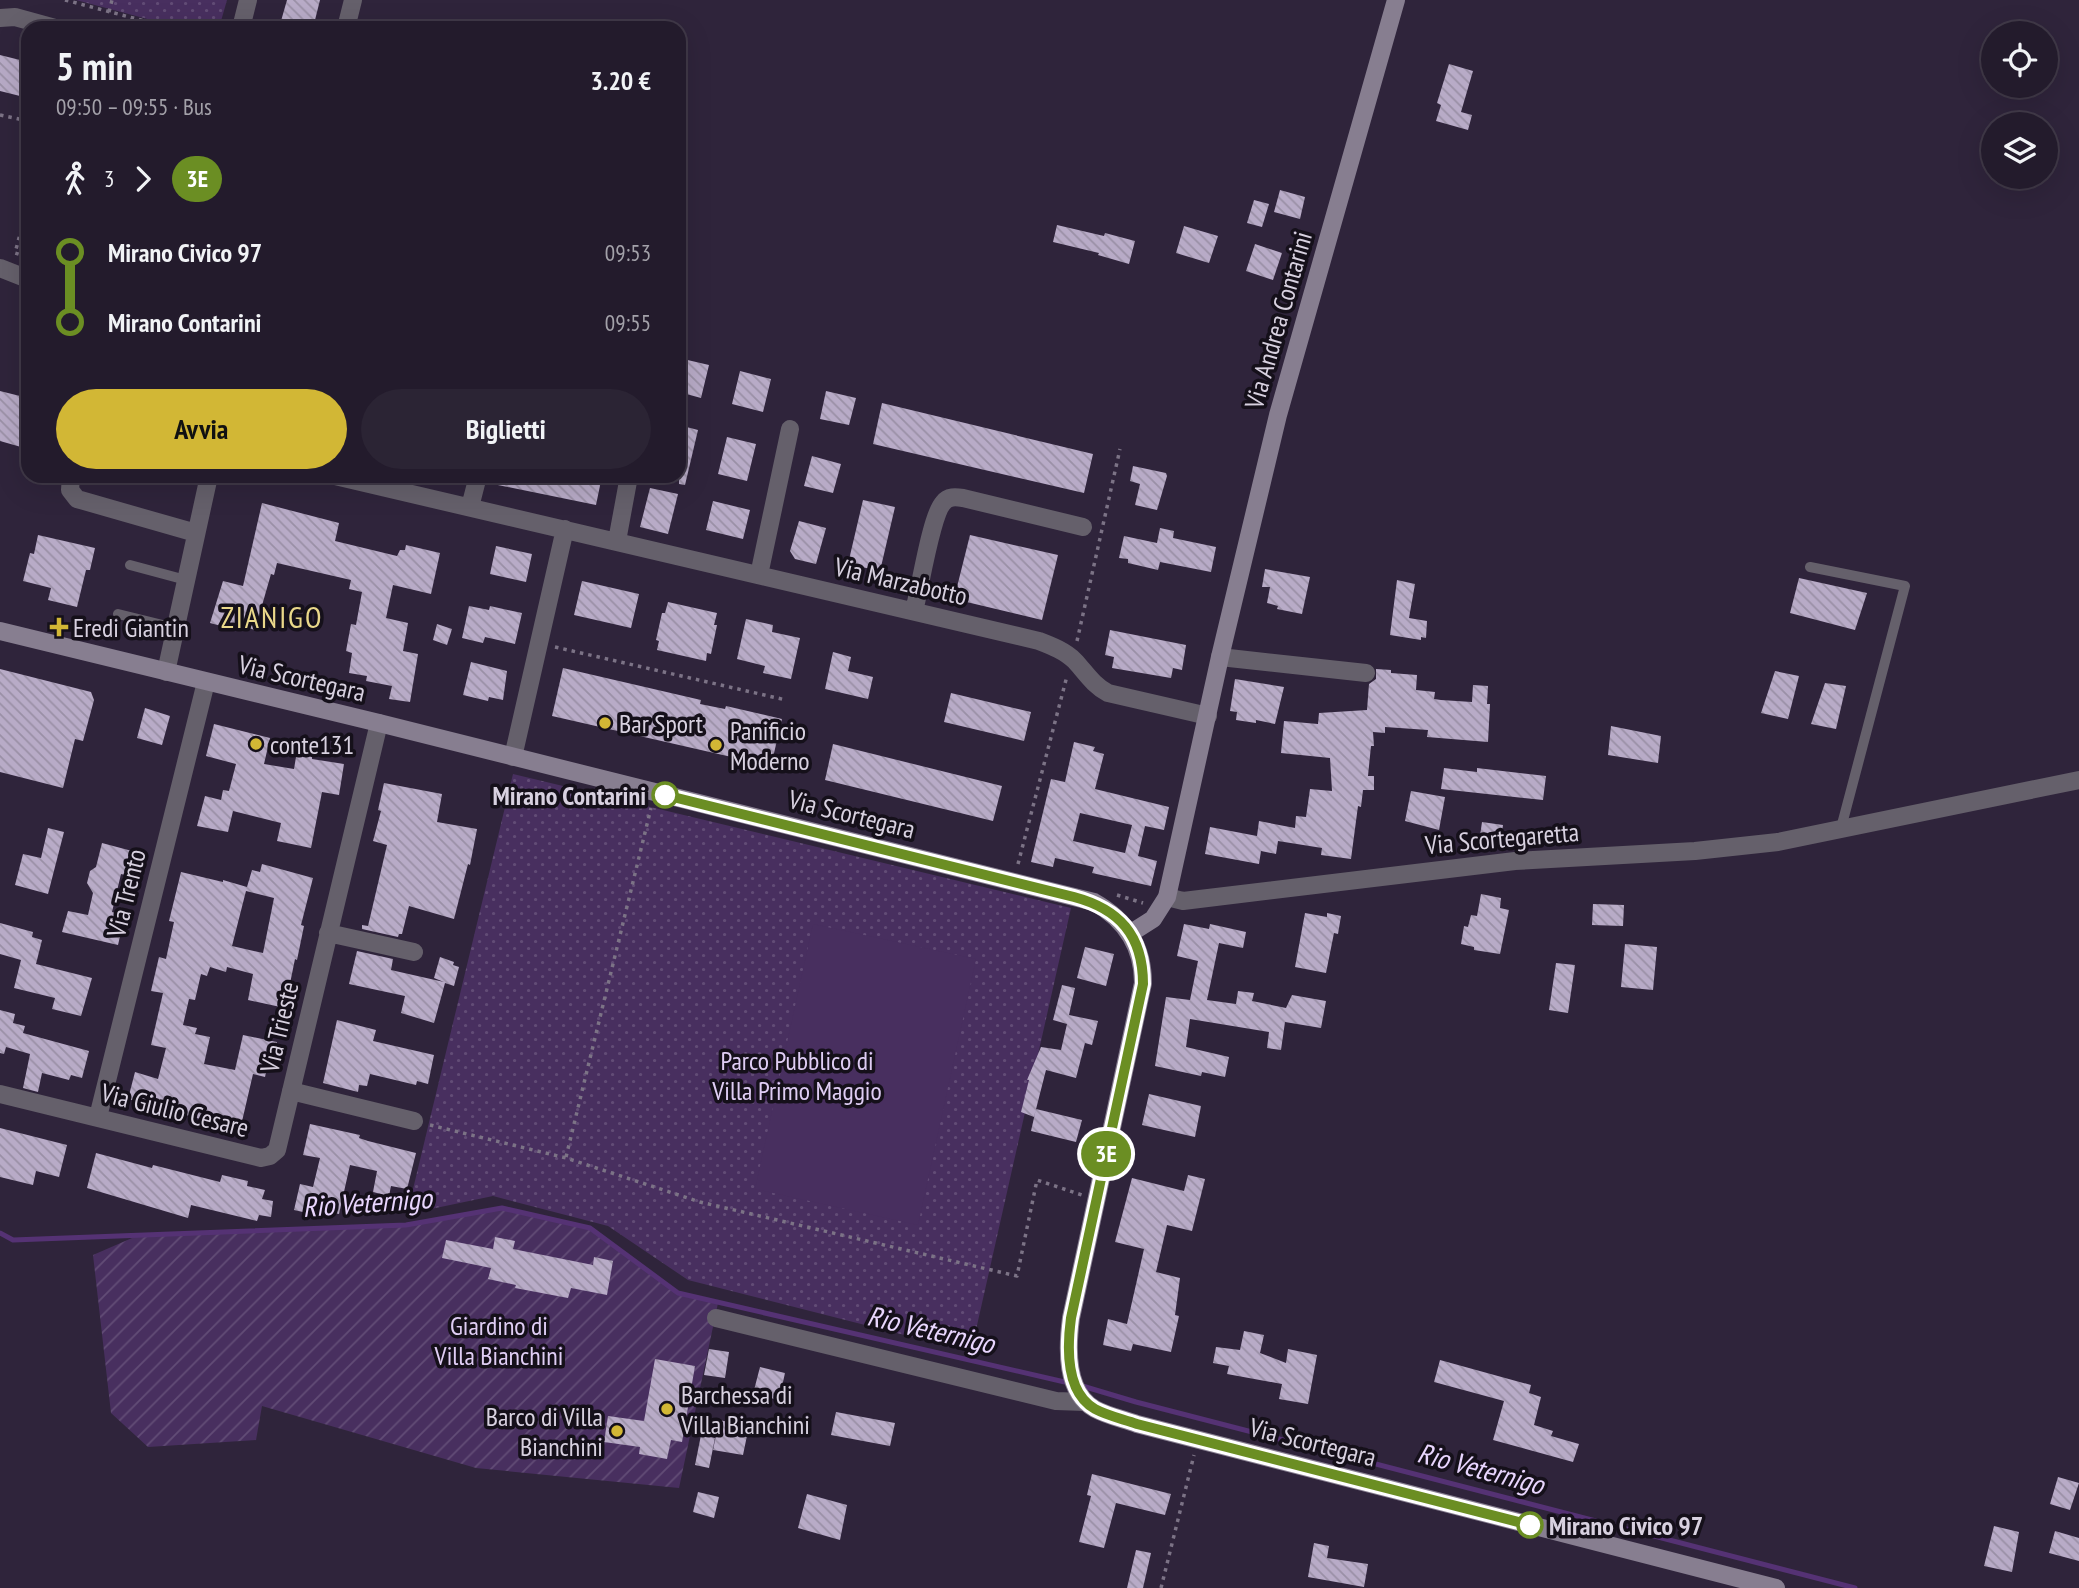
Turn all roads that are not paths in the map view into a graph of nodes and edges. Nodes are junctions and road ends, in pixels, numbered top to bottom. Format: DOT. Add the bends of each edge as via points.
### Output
graph roads {
  1 [pos="248,0"];
  2 [pos="353,0"];
  3 [pos="1396,0"];
  4 [pos="12,12"];
  5 [pos="36,21"];
  6 [pos="243,21"];
  7 [pos="348,21"];
  8 [pos="0,268"];
  9 [pos="21,276"];
  10 [pos="790,429"];
  11 [pos="70,483"];
  12 [pos="207,483"];
  13 [pos="365,483"];
  14 [pos="476,483"];
  15 [pos="628,483"];
  16 [pos="470,507"];
  17 [pos="1083,527"];
  18 [pos="565,529"];
  19 [pos="196,533"];
  20 [pos="617,541"];
  21 [pos="130,565"];
  22 [pos="1810,567"];
  23 [pos="759,575"];
  24 [pos="186,580"];
  25 [pos="914,611"];
  26 [pos="118,614"];
  27 [pos="175,628"];
  28 [pos="0,631"];
  29 [pos="1220,657"];
  30 [pos="166,672"];
  31 [pos="1366,673"];
  32 [pos="206,682"];
  33 [pos="1208,716"];
  34 [pos="379,723"];
  35 [pos="513,757"];
  36 [pos="2079,780"];
  37 [pos="1841,828"];
  38 [pos="1167,897"];
  39 [pos="328,933"];
  40 [pos="1131,933"];
  41 [pos="414,952"];
  42 [pos="290,1091"];
  43 [pos="0,1094"];
  44 [pos="98,1117"];
  45 [pos="414,1121"];
  46 [pos="716,1318"];
  47 [pos="1082,1397"];
  48 [pos="1776,1588"];
  1 -- 6 [label="street"];
  2 -- 7 [label="street"];
  3 -- 29 [label="street, Via Andrea Contarini" via="1278,415"];
  4 -- 5 [label="street"];
  8 -- 9 [label="street"];
  10 -- 23 [label="street"];
  11 -- 19 [label="street" via="77,499"];
  12 -- 19 [label="street"];
  13 -- 16 [label="street, Via Marzabotto"];
  14 -- 16 [label="street"];
  15 -- 20 [label="street"];
  16 -- 18 [label="street, Via Marzabotto"];
  17 -- 25 [label="street" via="948,498 936,519"];
  18 -- 20 [label="street, Via Marzabotto"];
  18 -- 35 [label="street"];
  19 -- 24 [label="street"];
  20 -- 23 [label="street, Via Marzabotto"];
  21 -- 24 [label="lane"];
  22 -- 37 [label="lane" via="1905,586"];
  23 -- 25 [label="street, Via Marzabotto"];
  24 -- 27 [label="street"];
  25 -- 33 [label="street, Via Marzabotto" via="1051,645 1072,658 1108,693"];
  26 -- 27 [label="lane"];
  27 -- 30 [label="street"];
  28 -- 30 [label="street, Via Scortegara"];
  29 -- 31 [label="street"];
  29 -- 33 [label="street, Via Andrea Contarini"];
  30 -- 32 [label="street, Via Scortegara"];
  32 -- 34 [label="street, Via Scortegara"];
  32 -- 44 [label="street, Via Trento"];
  33 -- 38 [label="street, Via Andrea Contarini"];
  34 -- 35 [label="street, Via Scortegara"];
  34 -- 39 [label="street, Via Trieste"];
  35 -- 40 [label="street, Via Scortegara" via="1094,902 1121,920"];
  36 -- 37 [label="street, Via Scortegaretta"];
  37 -- 38 [label="street, Via Scortegaretta" via="1730,848 1516,861 1183,901"];
  38 -- 40 [label="street, Via Andrea Contarini" via="1153,919"];
  39 -- 41 [label="street"];
  39 -- 42 [label="street, Via Trieste"];
  40 -- 47 [label="street, Via Scortegara" via="1141,957 1143,984 1068,1335 1070,1369"];
  42 -- 44 [label="street, Via Giulio Cesare" via="277,1150 261,1158"];
  42 -- 45 [label="street, Via Trieste"];
  43 -- 44 [label="street, Via Giulio Cesare"];
  46 -- 47 [label="street, Via Scortegara" via="1056,1401"];
  47 -- 48 [label="street, Via Scortegara" via="1109,1415 1198,1440"];
}
